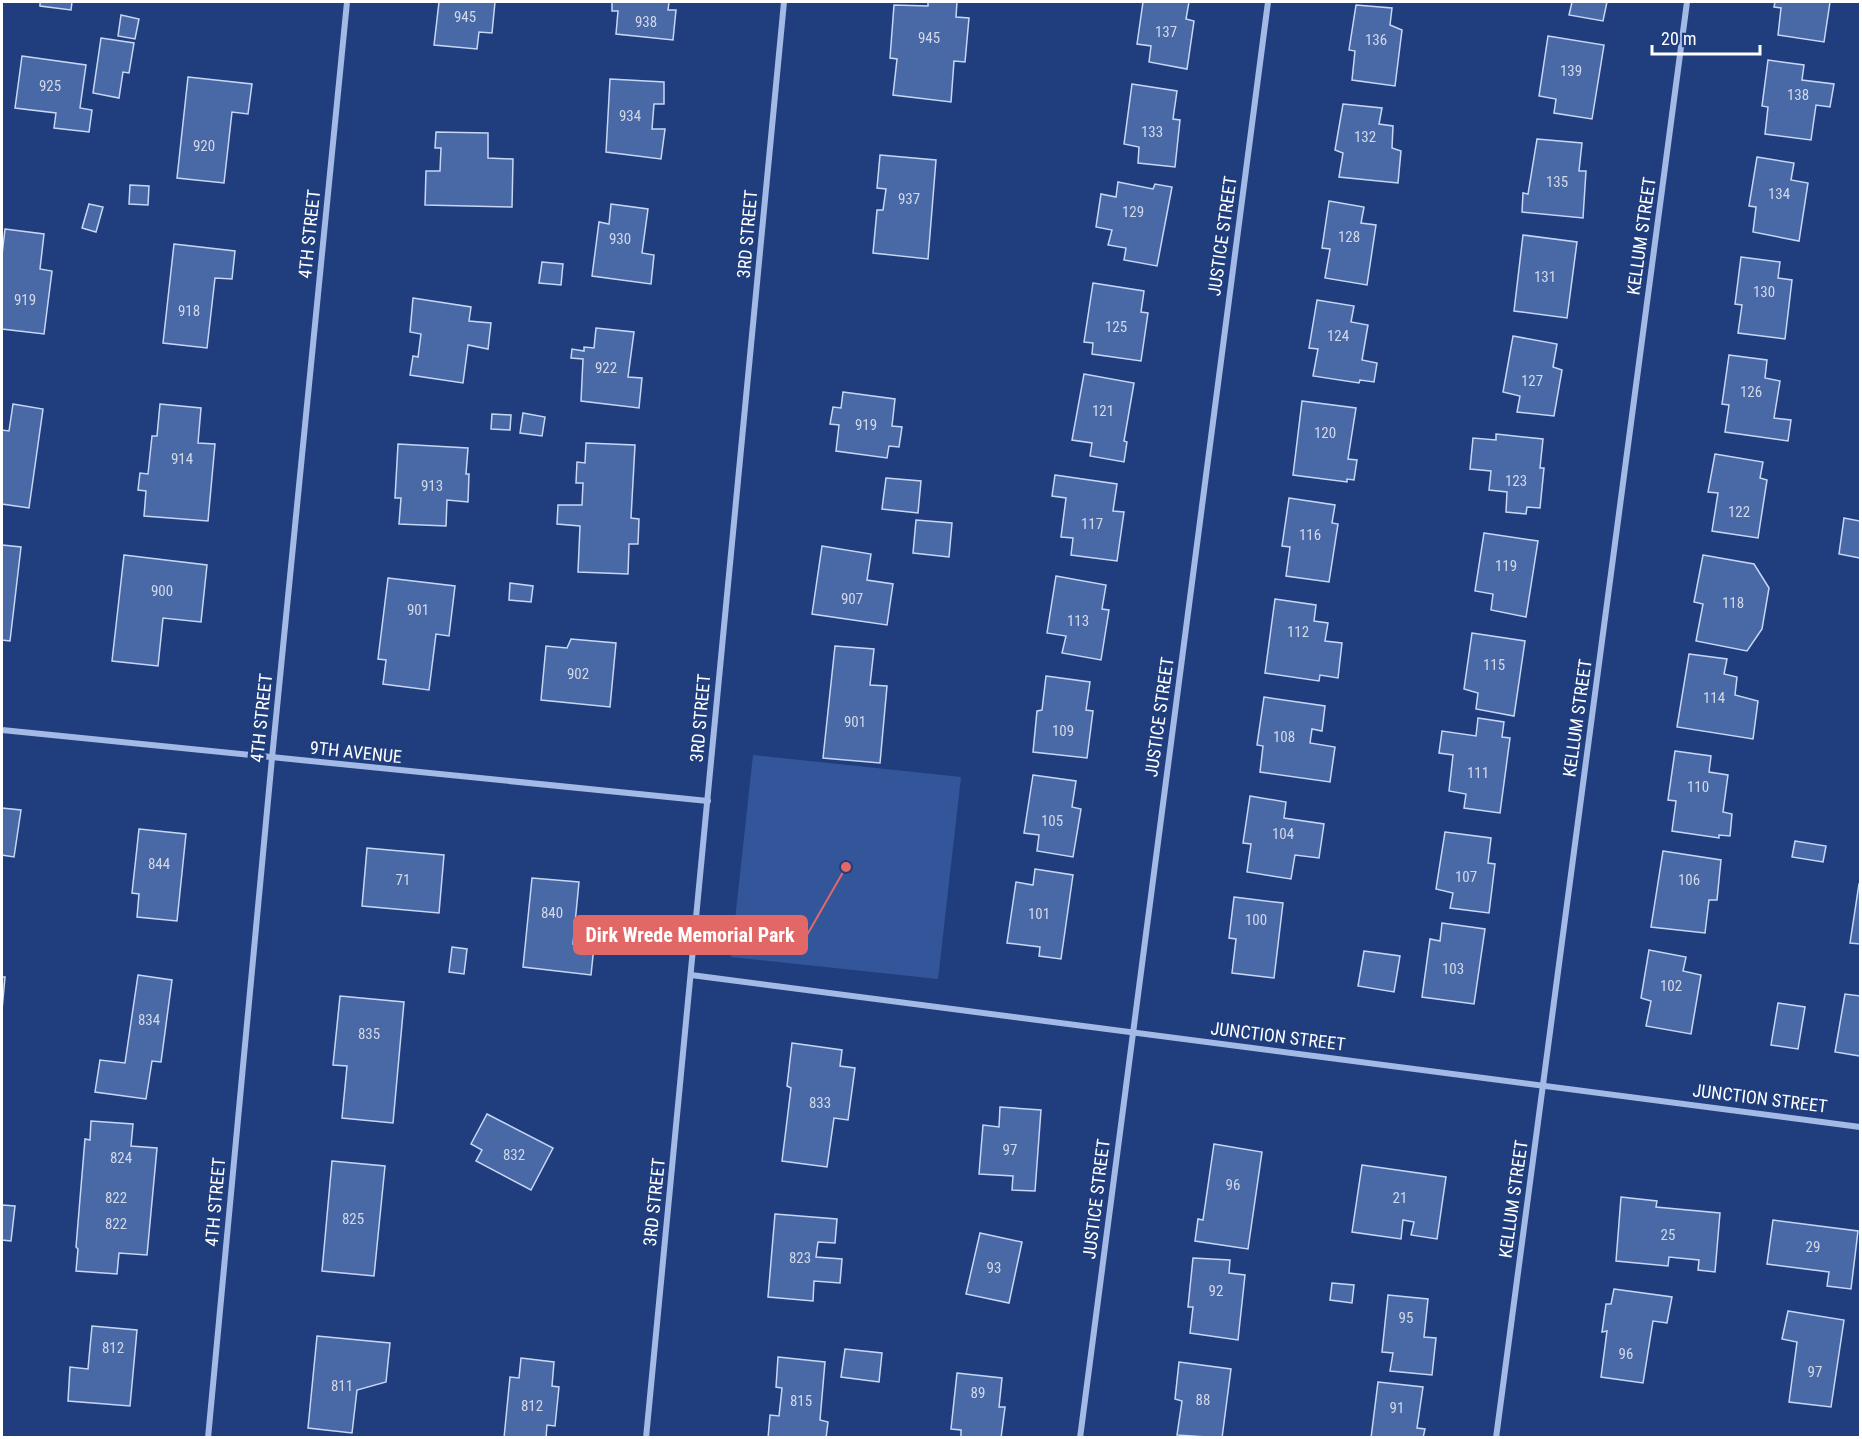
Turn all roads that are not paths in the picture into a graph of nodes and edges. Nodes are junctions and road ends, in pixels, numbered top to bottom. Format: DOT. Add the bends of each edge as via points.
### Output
graph roads {
  1 [pos="347,2"];
  2 [pos="784,2"];
  3 [pos="1268,2"];
  4 [pos="1687,2"];
  5 [pos="2,730"];
  6 [pos="272,758"];
  7 [pos="708,801"];
  8 [pos="691,975"];
  9 [pos="1132,1032"];
  10 [pos="1543,1085"];
  11 [pos="1860,1127"];
  12 [pos="208,1437"];
  13 [pos="646,1437"];
  14 [pos="1080,1437"];
  15 [pos="1496,1437"];
  1 -- 6 [label="street, 4TH STREET"];
  2 -- 7 [label="street, 3RD STREET"];
  3 -- 9 [label="street, JUSTICE STREET"];
  4 -- 10 [label="street, KELLUM STREET"];
  5 -- 6 [label="street, 9TH AVENUE"];
  6 -- 7 [label="street, 9TH AVENUE"];
  6 -- 12 [label="street, 4TH STREET"];
  7 -- 8 [label="street, 3RD STREET"];
  8 -- 9 [label="street, JUNCTION STREET"];
  8 -- 13 [label="street, 3RD STREET"];
  9 -- 10 [label="street, JUNCTION STREET"];
  9 -- 14 [label="street, JUSTICE STREET"];
  10 -- 11 [label="street, JUNCTION STREET"];
  10 -- 15 [label="street, KELLUM STREET"];
}
